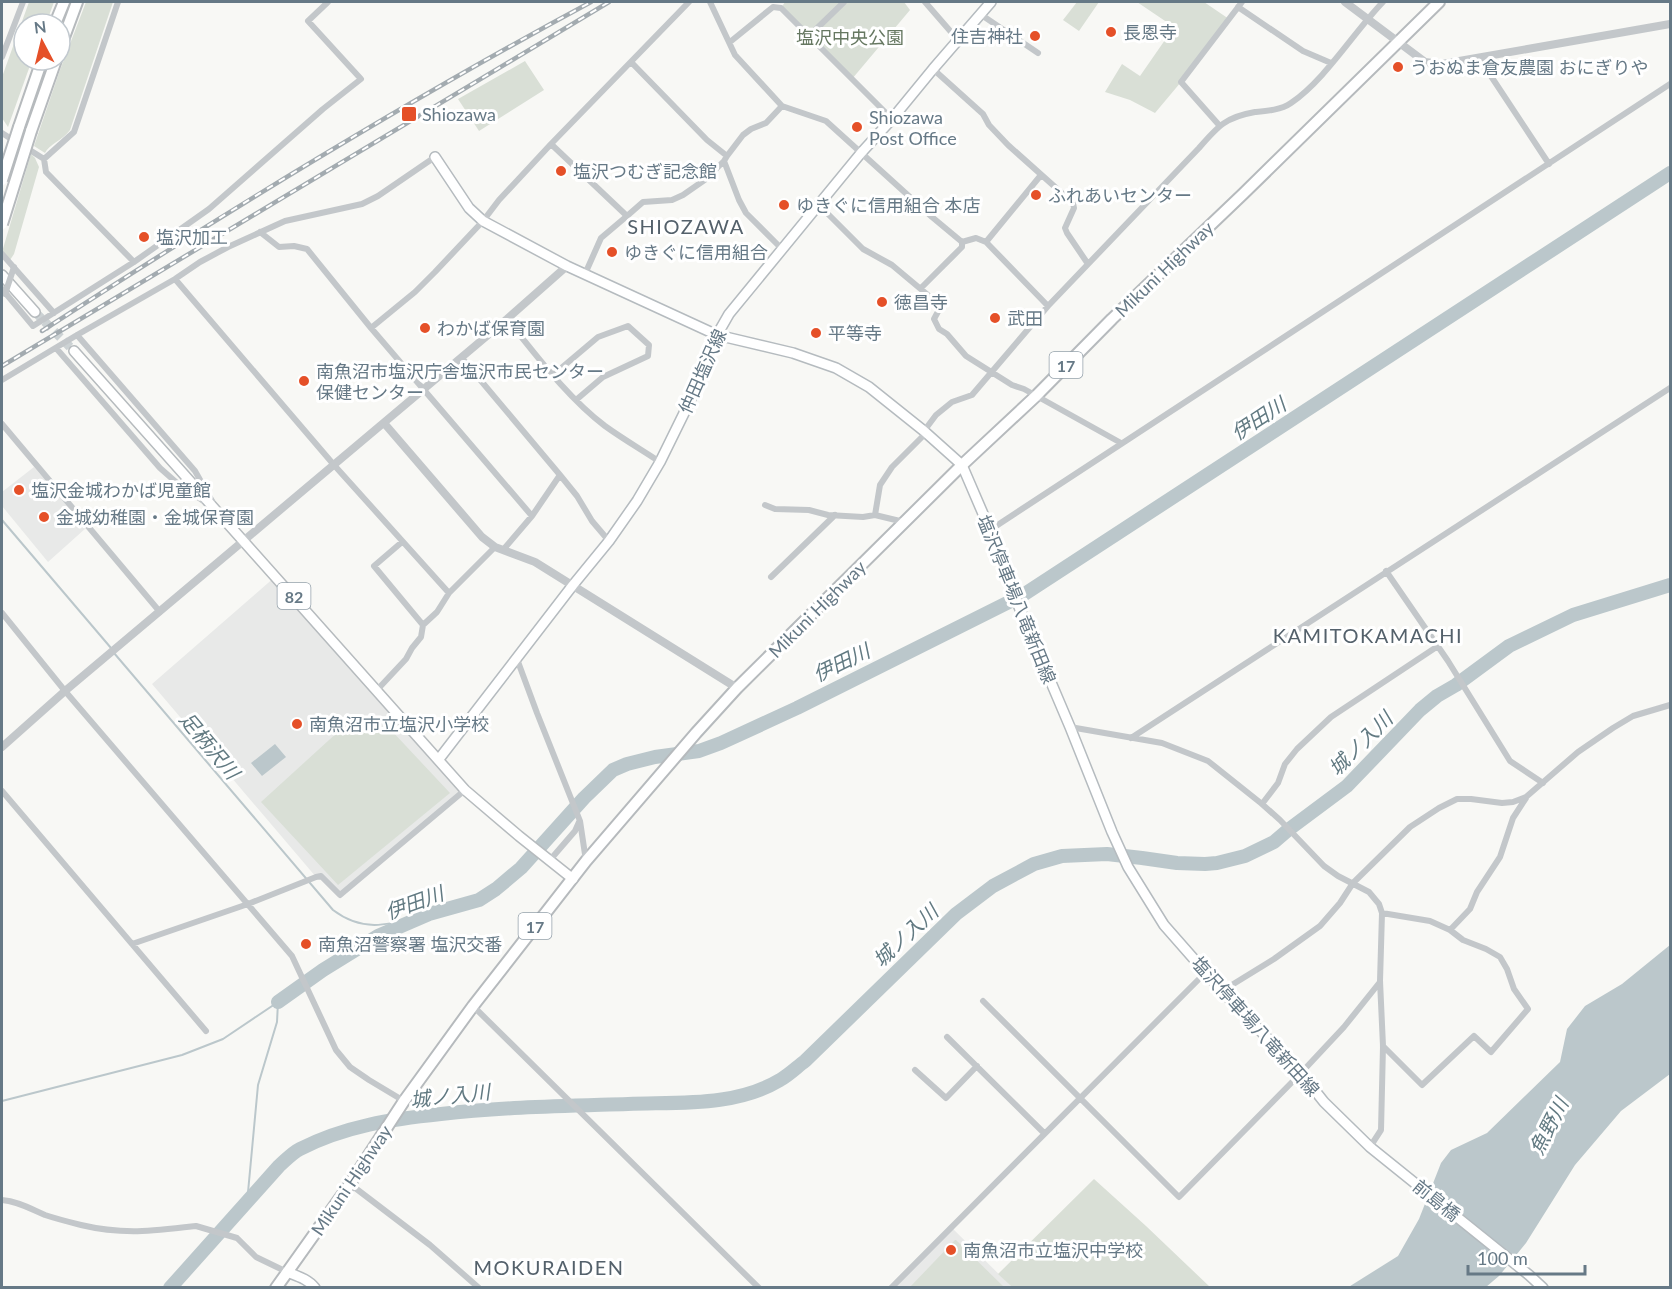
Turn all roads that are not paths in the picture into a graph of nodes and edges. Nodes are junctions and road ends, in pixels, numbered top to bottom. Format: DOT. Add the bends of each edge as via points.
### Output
graph roads {
  1 [pos="23,2"];
  2 [pos="118,2"];
  3 [pos="328,2"];
  4 [pos="689,2"];
  5 [pos="710,2"];
  6 [pos="844,2"];
  7 [pos="925,2"];
  8 [pos="991,2"];
  9 [pos="1345,2"];
  10 [pos="1383,2"];
  11 [pos="1439,2"];
  12 [pos="1240,4"];
  13 [pos="783,5"];
  14 [pos="980,14"];
  15 [pos="1368,18"];
  16 [pos="1671,24"];
  17 [pos="809,36"];
  18 [pos="958,40"];
  19 [pos="730,42"];
  20 [pos="1398,42"];
  21 [pos="1038,54"];
  22 [pos="2,57"];
  23 [pos="1479,58"];
  24 [pos="631,62"];
  25 [pos="1331,63"];
  26 [pos="933,69"];
  27 [pos="38,72"];
  28 [pos="52,72"];
  29 [pos="1671,84"];
  30 [pos="782,106"];
  31 [pos="892,119"];
  32 [pos="1219,125"];
  33 [pos="2,133"];
  34 [pos="551,144"];
  35 [pos="861,153"];
  36 [pos="435,156"];
  37 [pos="44,159"];
  38 [pos="725,159"];
  39 [pos="1549,164"];
  40 [pos="1041,175"];
  41 [pos="2,180"];
  42 [pos="819,205"];
  43 [pos="627,216"];
  44 [pos="483,221"];
  45 [pos="2,224"];
  46 [pos="260,232"];
  47 [pos="962,242"];
  48 [pos="986,243"];
  49 [pos="782,249"];
  50 [pos="2,254"];
  51 [pos="134,262"];
  52 [pos="1088,264"];
  53 [pos="567,266"];
  54 [pos="14,267"];
  55 [pos="585,274"];
  56 [pos="2,275"];
  57 [pos="175,279"];
  58 [pos="921,288"];
  59 [pos="3,291"];
  60 [pos="1048,306"];
  61 [pos="36,312"];
  62 [pos="54,313"];
  63 [pos="507,319"];
  64 [pos="371,328"];
  65 [pos="77,334"];
  66 [pos="717,335"];
  67 [pos="56,348"];
  68 [pos="74,351"];
  69 [pos="461,357"];
  70 [pos="990,372"];
  71 [pos="553,375"];
  72 [pos="2,380"];
  73 [pos="1671,388"];
  74 [pos="423,389"];
  75 [pos="1036,396"];
  76 [pos="576,400"];
  77 [pos="384,423"];
  78 [pos="2,424"];
  79 [pos="925,432"];
  80 [pos="1122,443"];
  81 [pos="660,462"];
  82 [pos="334,465"];
  83 [pos="962,465"];
  84 [pos="560,475"];
  85 [pos="765,505"];
  86 [pos="215,508"];
  87 [pos="835,514"];
  88 [pos="875,515"];
  89 [pos="532,516"];
  90 [pos="905,522"];
  91 [pos="990,530"];
  92 [pos="244,541"];
  93 [pos="609,541"];
  94 [pos="402,542"];
  95 [pos="499,549"];
  96 [pos="1386,571"];
  97 [pos="771,578"];
  98 [pos="573,585"];
  99 [pos="449,593"];
  100 [pos="160,612"];
  101 [pos="2,613"];
  102 [pos="423,625"];
  103 [pos="1438,646"];
  104 [pos="517,658"];
  105 [pos="737,688"];
  106 [pos="377,690"];
  107 [pos="65,691"];
  108 [pos="1671,705"];
  109 [pos="1070,727"];
  110 [pos="1131,738"];
  111 [pos="2,747"];
  112 [pos="439,759"];
  113 [pos="1543,783"];
  114 [pos="465,790"];
  115 [pos="2,791"];
  116 [pos="1526,797"];
  117 [pos="1263,804"];
  118 [pos="580,821"];
  119 [pos="550,860"];
  120 [pos="586,861"];
  121 [pos="573,879"];
  122 [pos="1353,883"];
  123 [pos="248,904"];
  124 [pos="1382,914"];
  125 [pos="1450,930"];
  126 [pos="132,944"];
  127 [pos="1205,973"];
  128 [pos="1380,981"];
  129 [pos="1222,991"];
  130 [pos="983,1001"];
  131 [pos="473,1006"];
  132 [pos="206,1031"];
  133 [pos="947,1037"];
  134 [pos="1383,1046"];
  135 [pos="976,1066"];
  136 [pos="915,1070"];
  137 [pos="1300,1073"];
  138 [pos="1080,1099"];
  139 [pos="404,1101"];
  140 [pos="1044,1133"];
  141 [pos="1370,1147"];
  142 [pos="1400,1170"];
  143 [pos="350,1184"];
  144 [pos="2,1200"];
  145 [pos="287,1272"];
  146 [pos="476,1286"];
  147 [pos="276,1287"];
  148 [pos="316,1287"];
  149 [pos="759,1287"];
  150 [pos="891,1287"];
  151 [pos="1543,1287"];
  1 -- 22 [label="street"];
  2 -- 37 [label="street" via="74,132"];
  3 -- 51 [label="street" via="308,21 361,79 209,209"];
  4 -- 24 [label="street"];
  5 -- 19 [label="street"];
  6 -- 17 [label="street"];
  7 -- 18 [label="street"];
  8 -- 14 [label="main road, 仲田塩沢線"];
  9 -- 15 [label="street"];
  10 -- 15 [label="street"];
  11 -- 20 [label="highway, Mikuni Highway / 17"];
  12 -- 25 [label="street" via="1304,51"];
  12 -- 32 [label="street" via="1181,82"];
  13 -- 17 [label="street"];
  13 -- 19 [label="street" via="773,8"];
  14 -- 18 [label="main road, 仲田塩沢線"];
  14 -- 21 [label="street"];
  15 -- 20 [label="street"];
  15 -- 25 [label="street"];
  16 -- 23 [label="street"];
  17 -- 31 [label="street"];
  18 -- 26 [label="main road, 仲田塩沢線"];
  19 -- 30 [label="street" via="735,55"];
  20 -- 23 [label="street" via="1425,62 1442,64"];
  20 -- 75 [label="highway, Mikuni Highway / 17"];
  23 -- 39 [label="street"];
  24 -- 34 [label="street"];
  24 -- 38 [label="street"];
  25 -- 32 [label="street" via="1308,90 1288,105 1235,117"];
  26 -- 31 [label="main road, 仲田塩沢線"];
  26 -- 40 [label="street"];
  27 -- 41 [label="highway, bridge"];
  28 -- 45 [label="highway, bridge"];
  29 -- 39 [label="street"];
  30 -- 35 [label="street" via="826,121"];
  30 -- 38 [label="street" via="766,123 743,135"];
  31 -- 35 [label="main road, 仲田塩沢線"];
  32 -- 52 [label="street"];
  33 -- 37 [label="street"];
  34 -- 43 [label="street"];
  34 -- 44 [label="street"];
  35 -- 42 [label="main road, 仲田塩沢線"];
  35 -- 47 [label="street"];
  36 -- 44 [label="main road" via="469,208"];
  36 -- 46 [label="street" via="362,204 301,216"];
  37 -- 51 [label="street" via="46,172"];
  38 -- 43 [label="street" via="683,195 672,200 643,202"];
  38 -- 49 [label="street" via="746,213"];
  39 -- 80 [label="street"];
  40 -- 48 [label="street"];
  40 -- 52 [label="street" via="1073,203 1065,228"];
  42 -- 49 [label="main road, 仲田塩沢線"];
  42 -- 58 [label="street" via="864,249"];
  43 -- 55 [label="street" via="601,238"];
  44 -- 53 [label="main road"];
  44 -- 64 [label="street" via="415,292"];
  46 -- 57 [label="street"];
  46 -- 64 [label="street" via="279,246 307,249"];
  47 -- 48 [label="street" via="976,238"];
  47 -- 58 [label="street" via="962,247"];
  48 -- 60 [label="street"];
  49 -- 66 [label="main road, 仲田塩沢線" via="729,314"];
  50 -- 54 [label="street"];
  51 -- 62 [label="street"];
  52 -- 60 [label="street"];
  53 -- 55 [label="main road"];
  53 -- 63 [label="street"];
  54 -- 59 [label="street, bridge"];
  54 -- 62 [label="street"];
  55 -- 66 [label="main road"];
  56 -- 61 [label="main road"];
  57 -- 65 [label="street"];
  57 -- 82 [label="street"];
  58 -- 70 [label="street" via="941,306 934,319 939,329 966,356"];
  59 -- 62 [label="street" via="33,326"];
  60 -- 70 [label="street"];
  63 -- 69 [label="street"];
  63 -- 71 [label="street"];
  64 -- 74 [label="street"];
  65 -- 67 [label="street"];
  65 -- 86 [label="street" via="195,471"];
  66 -- 79 [label="main road" via="836,368 869,387"];
  66 -- 81 [label="main road, 仲田塩沢線"];
  67 -- 72 [label="street"];
  67 -- 86 [label="street" via="160,468"];
  68 -- 86 [label="main road, 82"];
  69 -- 74 [label="street"];
  69 -- 84 [label="street"];
  70 -- 75 [label="street"];
  70 -- 79 [label="street" via="972,395 952,402 936,415"];
  71 -- 76 [label="street"];
  71 -- 76 [label="street" via="598,337 628,326 649,345 648,356 603,376"];
  73 -- 96 [label="street"];
  74 -- 77 [label="street"];
  74 -- 89 [label="street"];
  75 -- 80 [label="street"];
  75 -- 83 [label="highway, Mikuni Highway / 17"];
  76 -- 81 [label="street" via="605,426"];
  77 -- 82 [label="street"];
  77 -- 95 [label="street" via="482,537"];
  78 -- 100 [label="street"];
  79 -- 83 [label="main road"];
  79 -- 88 [label="street" via="879,485"];
  80 -- 91 [label="street"];
  81 -- 93 [label="main road, 仲田塩沢線"];
  82 -- 92 [label="street"];
  82 -- 94 [label="street"];
  83 -- 90 [label="highway, Mikuni Highway / 17"];
  83 -- 91 [label="main road, 塩沢停車場八竜新田線"];
  84 -- 89 [label="street"];
  84 -- 93 [label="street"];
  85 -- 87 [label="street"];
  86 -- 92 [label="main road, 82"];
  87 -- 88 [label="street"];
  87 -- 97 [label="street"];
  88 -- 90 [label="street"];
  89 -- 95 [label="street"];
  90 -- 105 [label="highway, Mikuni Highway / 17"];
  91 -- 109 [label="main road, 塩沢停車場八竜新田線"];
  92 -- 100 [label="street"];
  92 -- 106 [label="main road, 82"];
  93 -- 98 [label="main road, 仲田塩沢線"];
  94 -- 99 [label="street"];
  94 -- 102 [label="street" via="374,566"];
  95 -- 98 [label="street" via="536,562"];
  95 -- 99 [label="street"];
  96 -- 103 [label="street"];
  96 -- 110 [label="street"];
  98 -- 104 [label="main road, 仲田塩沢線"];
  98 -- 105 [label="street"];
  99 -- 102 [label="street"];
  100 -- 107 [label="street"];
  101 -- 107 [label="street"];
  102 -- 106 [label="street" via="421,638"];
  103 -- 113 [label="street" via="1510,760"];
  103 -- 117 [label="street" via="1331,717 1285,764 1278,783"];
  104 -- 112 [label="main road, 仲田塩沢線"];
  104 -- 118 [label="street"];
  105 -- 120 [label="highway, Mikuni Highway / 17"];
  106 -- 112 [label="main road, 82"];
  107 -- 111 [label="street"];
  107 -- 123 [label="street"];
  108 -- 113 [label="street" via="1633,716 1613,728"];
  109 -- 110 [label="street"];
  109 -- 127 [label="main road, 塩沢停車場八竜新田線" via="1128,867 1164,925"];
  110 -- 117 [label="street" via="1162,743 1208,761"];
  112 -- 114 [label="main road, 82"];
  113 -- 116 [label="street"];
  114 -- 119 [label="main road, 82"];
  114 -- 123 [label="street" via="340,895 321,876"];
  115 -- 126 [label="street"];
  116 -- 122 [label="street" via="1502,803 1456,799 1410,827"];
  116 -- 125 [label="street" via="1513,818 1500,857 1470,909"];
  117 -- 122 [label="street" via="1324,866"];
  118 -- 119 [label="street"];
  118 -- 120 [label="street"];
  119 -- 121 [label="main road, 82"];
  120 -- 121 [label="highway, Mikuni Highway / 17"];
  121 -- 131 [label="highway, Mikuni Highway / 17"];
  122 -- 124 [label="street" via="1369,892"];
  122 -- 129 [label="street" via="1320,926"];
  123 -- 126 [label="street"];
  123 -- 139 [label="street" via="292,956 336,1050 350,1067"];
  124 -- 125 [label="street" via="1431,921"];
  124 -- 128 [label="street"];
  125 -- 134 [label="street" via="1500,957 1528,1009 1491,1052 1474,1036 1422,1085"];
  126 -- 132 [label="street"];
  127 -- 129 [label="main road, 塩沢停車場八竜新田線"];
  127 -- 138 [label="street"];
  128 -- 134 [label="street"];
  128 -- 137 [label="street" via="1344,1027"];
  129 -- 137 [label="main road, 塩沢停車場八竜新田線"];
  130 -- 138 [label="street"];
  131 -- 139 [label="highway, Mikuni Highway / 17"];
  131 -- 149 [label="street"];
  133 -- 135 [label="street"];
  134 -- 141 [label="street" via="1381,1130"];
  135 -- 136 [label="street" via="946,1098"];
  135 -- 140 [label="street"];
  137 -- 138 [label="street" via="1179,1197"];
  137 -- 141 [label="main road, 塩沢停車場八竜新田線"];
  138 -- 140 [label="street"];
  139 -- 143 [label="highway, Mikuni Highway / 17"];
  140 -- 150 [label="street"];
  141 -- 142 [label="main road, 塩沢停車場八竜新田線"];
  142 -- 151 [label="main road, 前島橋"];
  143 -- 145 [label="highway, Mikuni Highway / 17"];
  143 -- 146 [label="street"];
  144 -- 145 [label="street" via="58,1219 110,1230 205,1228 237,1238 256,1257"];
  145 -- 147 [label="highway, Mikuni Highway / 17"];
  145 -- 148 [label="main road"];
}
